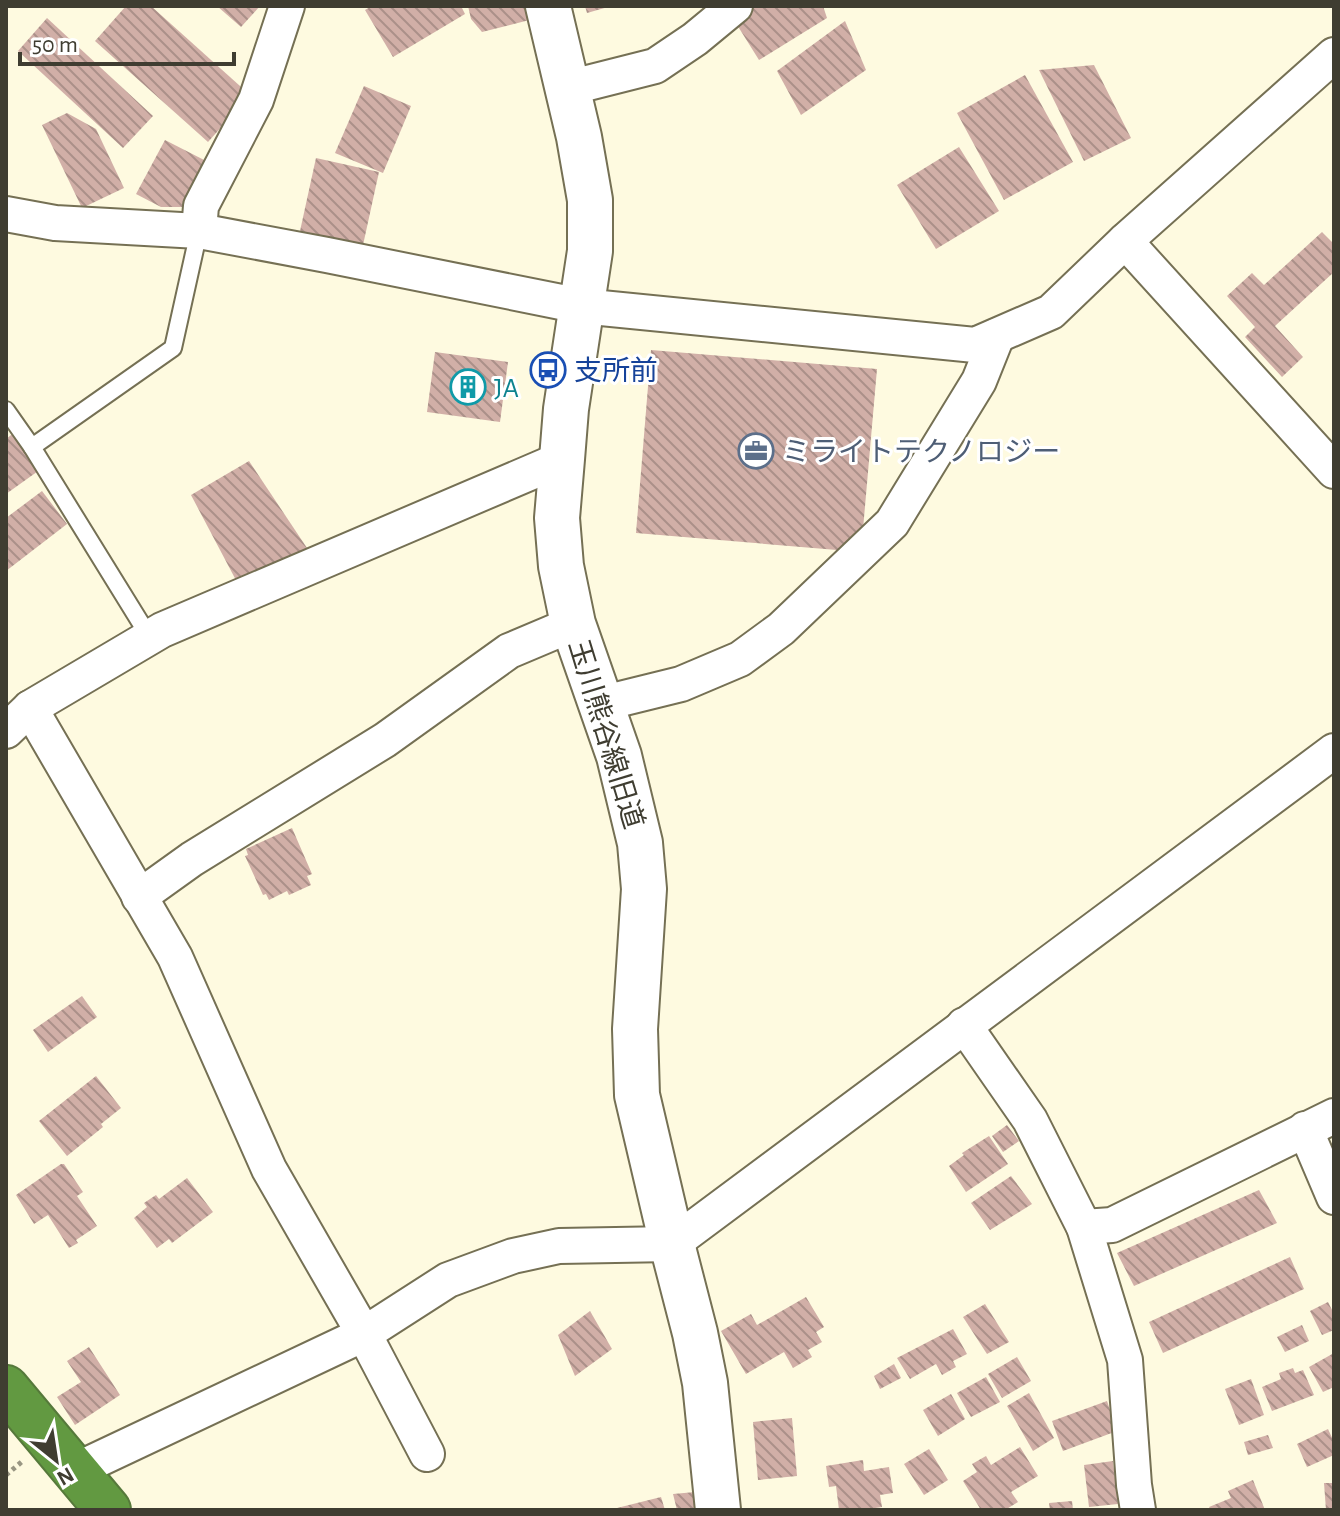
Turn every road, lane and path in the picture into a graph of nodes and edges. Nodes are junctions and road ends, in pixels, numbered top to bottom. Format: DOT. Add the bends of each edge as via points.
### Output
graph roads {
  1 [pos="287,6"];
  2 [pos="548,6"];
  3 [pos="735,6"];
  4 [pos="1334,55"];
  5 [pos="568,88"];
  6 [pos="6,214"];
  7 [pos="199,231"];
  8 [pos="1125,241"];
  9 [pos="581,306"];
  10 [pos="997,336"];
  11 [pos="6,410"];
  12 [pos="32,447"];
  13 [pos="562,459"];
  14 [pos="1334,471"];
  15 [pos="573,624"];
  16 [pos="150,638"];
  17 [pos="600,704"];
  18 [pos="18,719"];
  19 [pos="1334,751"];
  20 [pos="139,897"];
  21 [pos="964,1025"];
  22 [pos="1320,1122"];
  23 [pos="1334,1197"];
  24 [pos="1084,1227"];
  25 [pos="672,1244"];
  26 [pos="364,1334"];
  27 [pos="6,1388"];
  28 [pos="427,1454"];
  29 [pos="76,1470"];
  30 [pos="108,1510"];
  31 [pos="718,1510"];
  32 [pos="1138,1510"];
  1 -- 7 [label="street" via="256,100 201,206"];
  2 -- 5 [label="street, 玉川熊谷線旧道"];
  3 -- 5 [label="street" via="655,66"];
  4 -- 8 [label="street"];
  5 -- 9 [label="street, 玉川熊谷線旧道" via="590,200 590,251"];
  6 -- 7 [label="street" via="55,223"];
  7 -- 9 [label="street"];
  7 -- 12 [label="lane" via="173,348"];
  8 -- 10 [label="street" via="1051,312"];
  8 -- 14 [label="street"];
  9 -- 10 [label="street" via="975,345"];
  9 -- 13 [label="street, 玉川熊谷線旧道"];
  10 -- 17 [label="street" via="979,381 892,523 781,629 740,659 681,684"];
  11 -- 12 [label="lane"];
  12 -- 16 [label="lane"];
  13 -- 15 [label="street, 玉川熊谷線旧道" via="557,518"];
  13 -- 16 [label="street"];
  15 -- 17 [label="street, 玉川熊谷線旧道"];
  15 -- 20 [label="street" via="509,651 385,740"];
  16 -- 18 [label="street"];
  17 -- 25 [label="street, 玉川熊谷線旧道" via="640,843 644,889 635,1029 637,1095"];
  18 -- 20 [label="street"];
  19 -- 21 [label="street"];
  20 -- 26 [label="street" via="175,957 269,1169"];
  21 -- 24 [label="street" via="1030,1120"];
  21 -- 25 [label="street"];
  22 -- 23 [label="street"];
  22 -- 24 [label="street" via="1112,1225"];
  24 -- 32 [label="street" via="1125,1360"];
  25 -- 26 [label="street" via="559,1246 513,1256 448,1280"];
  25 -- 31 [label="street, 玉川熊谷線旧道" via="705,1383"];
  26 -- 28 [label="street"];
  26 -- 29 [label="street"];
  27 -- 29 [label="highway"];
  29 -- 30 [label="highway"];
}
